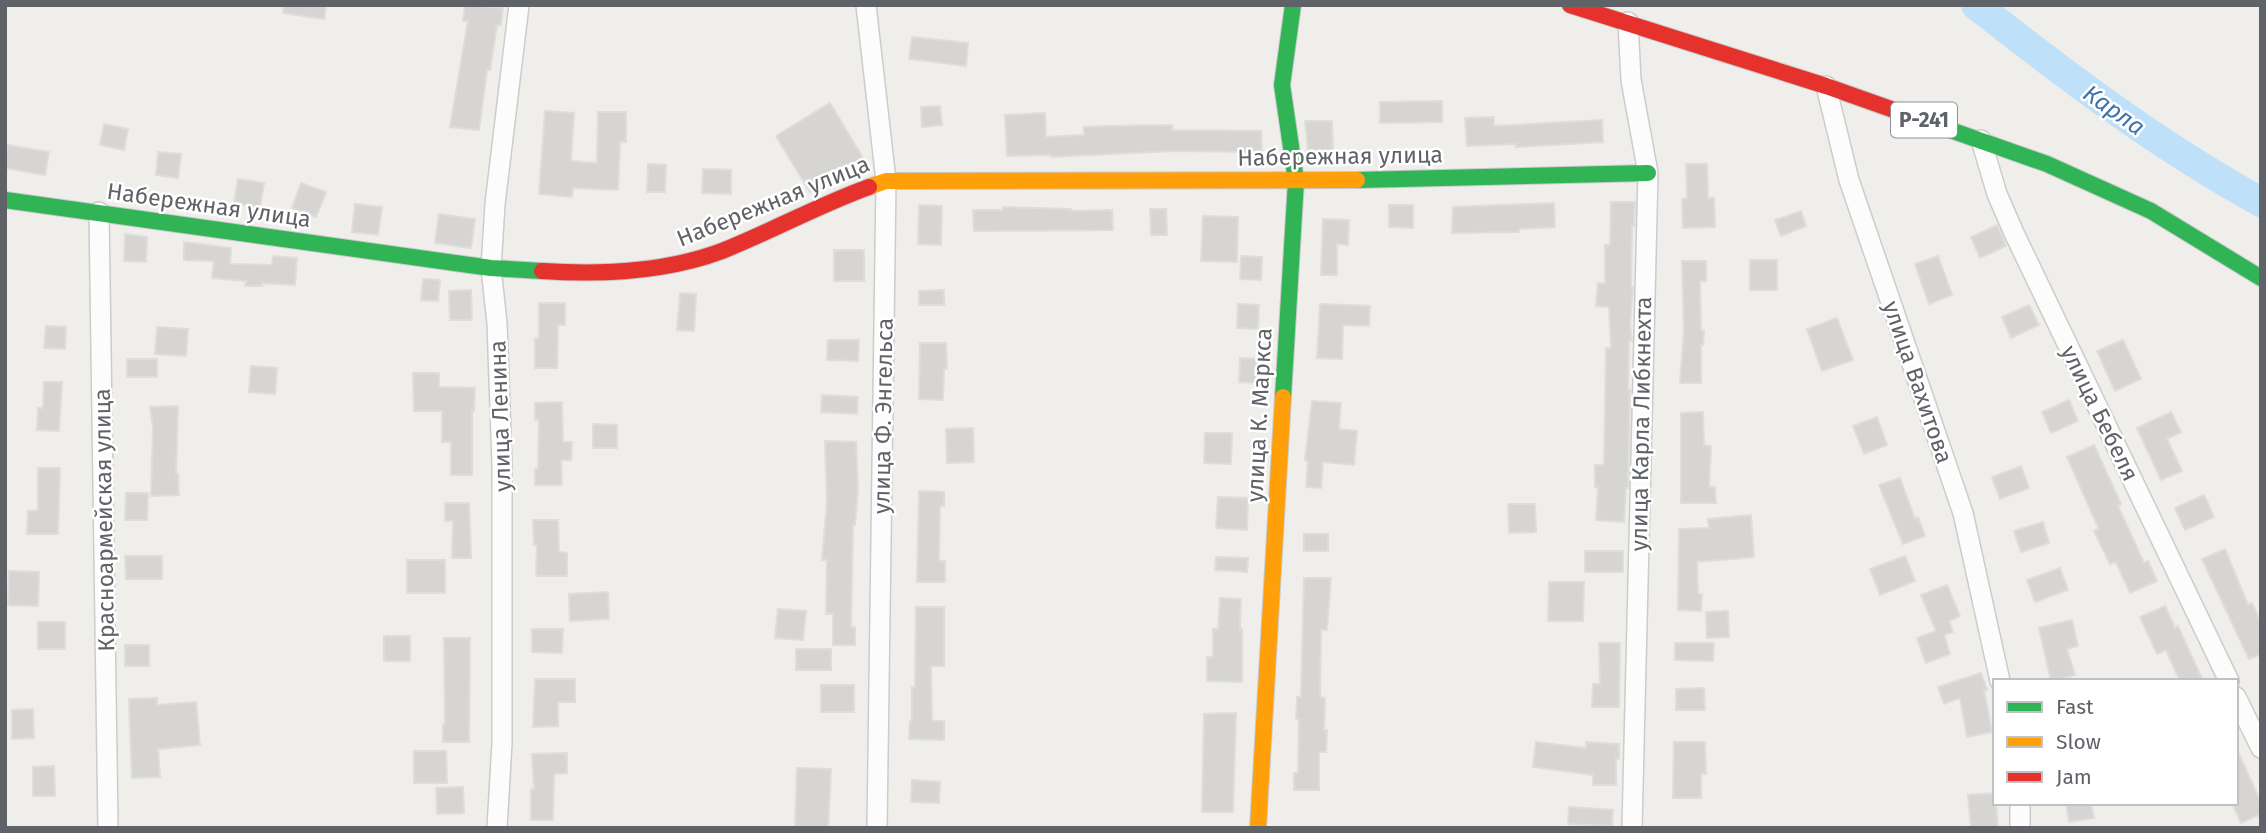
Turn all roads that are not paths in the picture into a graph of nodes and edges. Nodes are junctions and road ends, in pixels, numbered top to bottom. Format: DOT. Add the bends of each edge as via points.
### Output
graph roads {
  1 [pos="519,5"];
  2 [pos="866,5"];
  3 [pos="1293,5"];
  4 [pos="1578,6"];
  5 [pos="1628,22"];
  6 [pos="1826,86"];
  7 [pos="1981,140"];
  8 [pos="1648,173"];
  9 [pos="886,181"];
  10 [pos="1296,181"];
  11 [pos="5,200"];
  12 [pos="99,212"];
  13 [pos="491,268"];
  14 [pos="2261,278"];
  15 [pos="2000,679"];
  16 [pos="2227,679"];
  17 [pos="2238,701"];
  18 [pos="2261,748"];
  19 [pos="2020,805"];
  20 [pos="108,828"];
  21 [pos="497,828"];
  22 [pos="877,828"];
  23 [pos="1258,828"];
  24 [pos="1632,828"];
  25 [pos="2020,828"];
  1 -- 13 [label="street, улица Ленина"];
  2 -- 9 [label="street, улица Ф. Энгельса"];
  3 -- 10 [label="main road, улица К. Маркса" via="1282,85"];
  4 -- 5 [label="main road, Р-241"];
  5 -- 6 [label="main road, Р-241"];
  5 -- 8 [label="street, улица Карла Либкнехта" via="1631,80"];
  6 -- 7 [label="main road, Р-241"];
  6 -- 15 [label="street, улица Вахитова" via="1849,180 1963,513"];
  7 -- 14 [label="main road, Р-241" via="2047,164 2151,212"];
  7 -- 16 [label="street, улица Бебеля" via="2014,233"];
  8 -- 10 [label="main road, Набережная улица"];
  8 -- 24 [label="street, улица Карла Либкнехта"];
  9 -- 10 [label="main road, Набережная улица"];
  9 -- 13 [label="main road, Набережная улица" via="825,203 721,251 677,264 573,273"];
  9 -- 22 [label="street, улица Ф. Энгельса"];
  10 -- 23 [label="main road, улица К. Маркса"];
  11 -- 12 [label="main road, Набережная улица"];
  12 -- 13 [label="main road, Набережная улица"];
  12 -- 20 [label="street, Красноармейская улица"];
  13 -- 21 [label="street, улица Ленина" via="502,464 502,743"];
  17 -- 18 [label="street"];
  19 -- 25 [label="street"];
}
